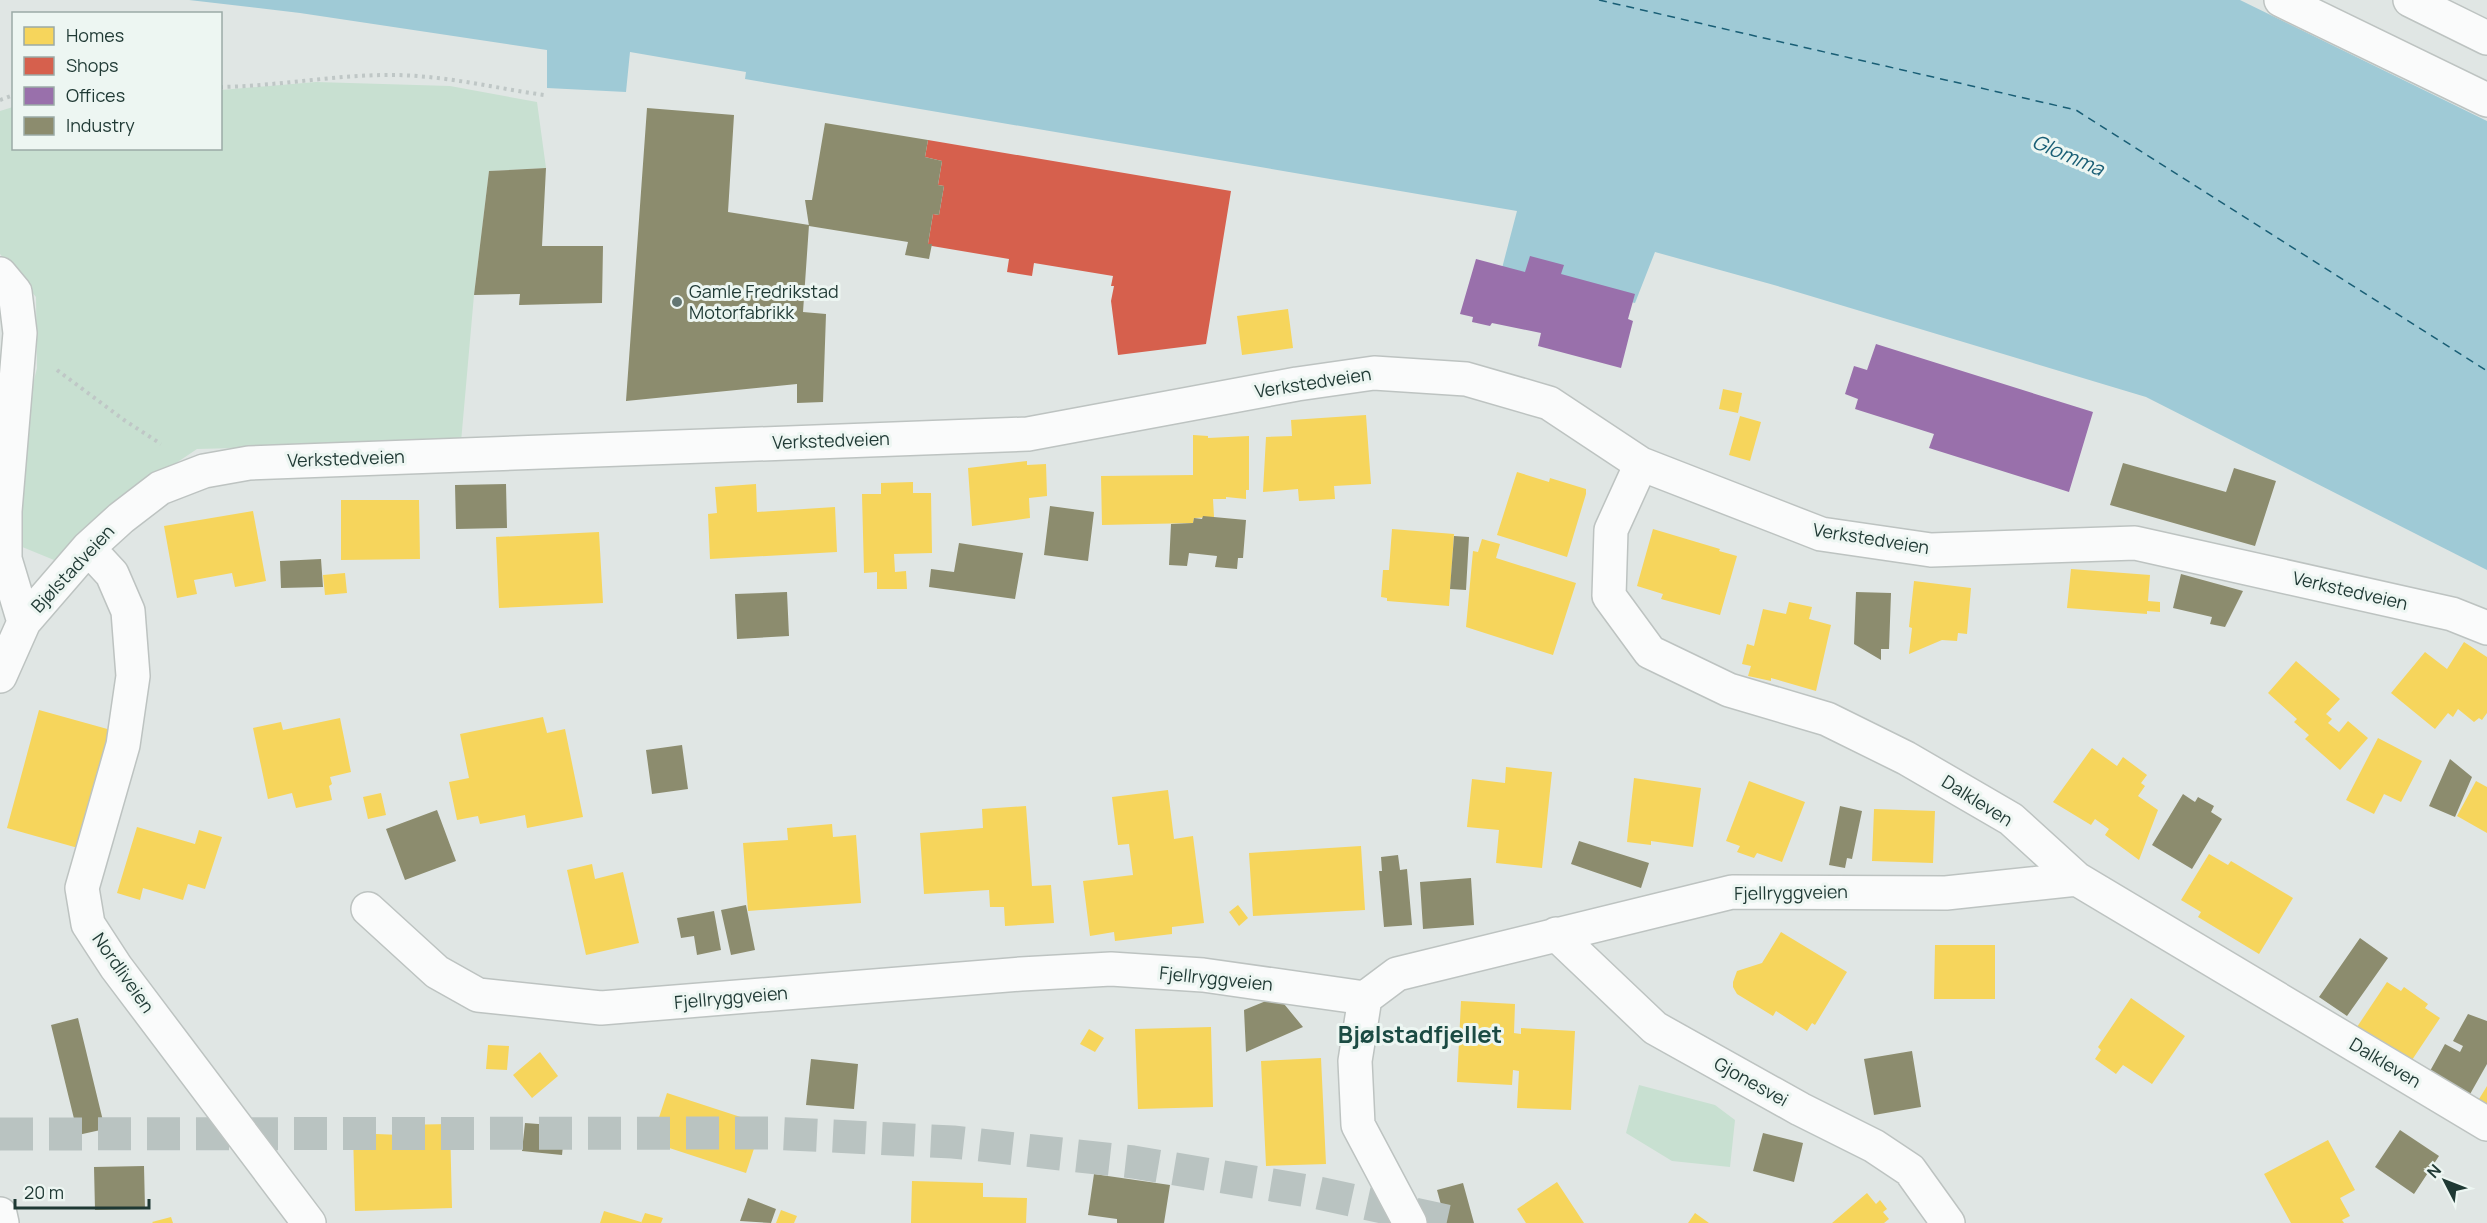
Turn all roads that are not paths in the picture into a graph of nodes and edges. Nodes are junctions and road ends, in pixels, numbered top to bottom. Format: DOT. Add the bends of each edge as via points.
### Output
graph roads {
  1 [pos="2280,0"];
  2 [pos="2410,0"];
  3 [pos="2487,38"];
  4 [pos="2487,100"];
  5 [pos="0,274"];
  6 [pos="1641,464"];
  7 [pos="204,471"];
  8 [pos="88,548"];
  9 [pos="24,622"];
  10 [pos="2487,628"];
  11 [pos="0,676"];
  12 [pos="2077,879"];
  13 [pos="368,909"];
  14 [pos="1556,934"];
  15 [pos="1365,998"];
  16 [pos="2487,1124"];
  17 [pos="0,1214"];
  18 [pos="2,1223"];
  19 [pos="309,1223"];
  20 [pos="1410,1223"];
  21 [pos="1948,1223"];
  1 -- 4 [label="street" via="2431,60"];
  2 -- 3 [label="street"];
  5 -- 9 [label="street" via="15,292 20,333 5,511 5,559"];
  6 -- 7 [label="street, Verkstedveien" via="1549,403 1466,379 1374,373 1028,434 261,463"];
  6 -- 10 [label="street, Verkstedveien" via="1821,534 1931,550 2134,543 2452,614"];
  6 -- 12 [label="street, Dalkleven" via="1611,530 1609,596 1650,652 1729,690 1827,719 1906,758 2011,819"];
  7 -- 8 [label="street, Bjølstadveien" via="160,488"];
  8 -- 9 [label="street, Bjølstadveien"];
  8 -- 19 [label="street, Nordliveien" via="112,574 128,611 133,676 123,745 82,888 88,924 116,967"];
  9 -- 11 [label="street, Bjølstadveien"];
  12 -- 14 [label="street, Fjellryggveien" via="1946,892 1732,892"];
  12 -- 16 [label="street, Dalkleven"];
  13 -- 15 [label="street, Fjellryggveien" via="437,972 478,995 601,1008 1111,969 1203,975"];
  14 -- 15 [label="street, Fjellryggveien" via="1397,974"];
  14 -- 21 [label="street, Gjonesvei" via="1655,1028 1874,1146 1910,1170"];
  15 -- 20 [label="street" via="1355,1061 1358,1125"];
  17 -- 18 [label="street"];
}
